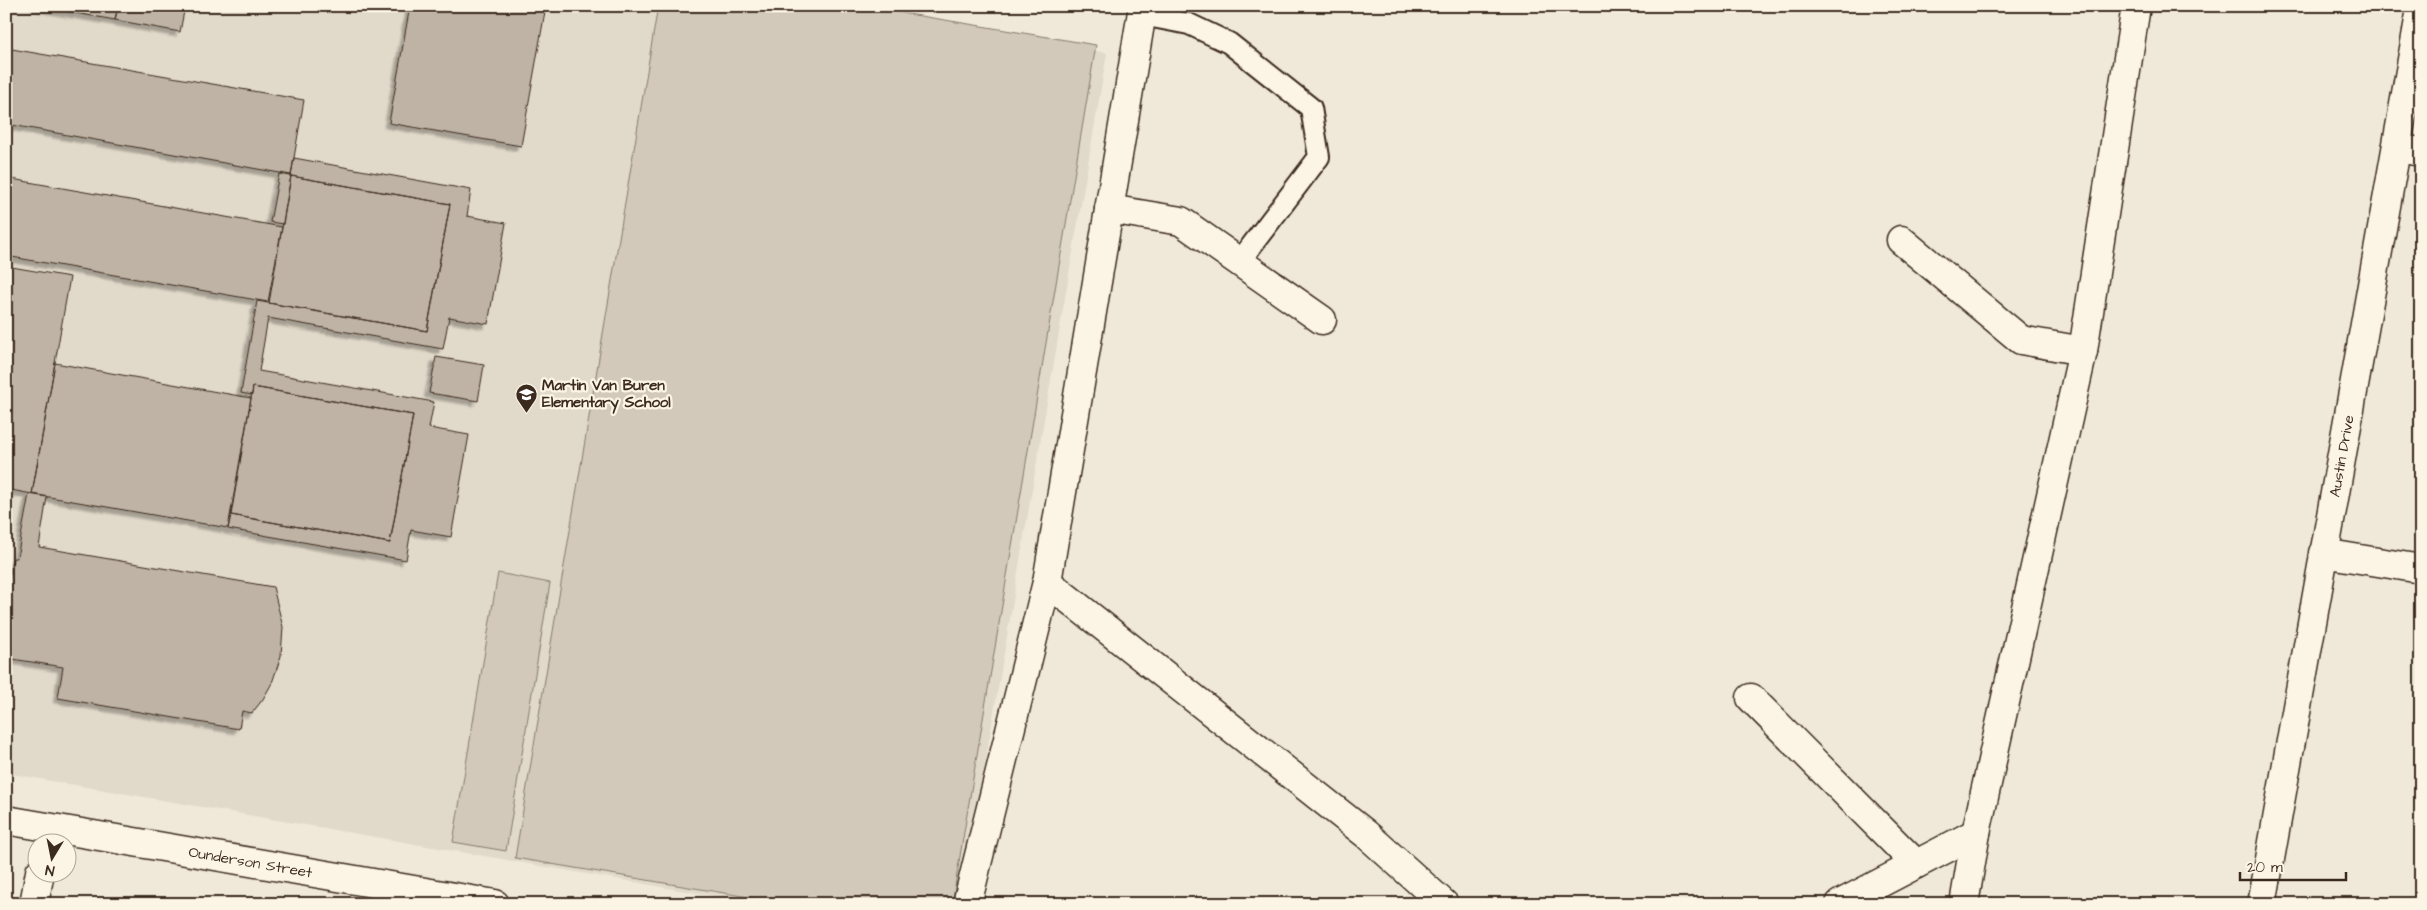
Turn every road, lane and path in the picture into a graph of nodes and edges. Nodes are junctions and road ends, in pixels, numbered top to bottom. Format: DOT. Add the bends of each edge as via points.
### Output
graph roads {
  1 [pos="2136,6"];
  2 [pos="2421,9"];
  3 [pos="1142,11"];
  4 [pos="2409,150"];
  5 [pos="1109,209"];
  6 [pos="1901,240"];
  7 [pos="1239,262"];
  8 [pos="1322,320"];
  9 [pos="2083,351"];
  10 [pos="2323,553"];
  11 [pos="2421,569"];
  12 [pos="1048,582"];
  13 [pos="1751,698"];
  14 [pos="6,820"];
  15 [pos="38,832"];
  16 [pos="1976,833"];
  17 [pos="78,840"];
  18 [pos="1916,864"];
  19 [pos="38,882"];
  20 [pos="34,904"];
  21 [pos="495,904"];
  22 [pos="967,904"];
  23 [pos="1444,904"];
  24 [pos="1840,904"];
  25 [pos="1964,904"];
  26 [pos="2262,904"];
  1 -- 9 [label="street"];
  2 -- 4 [label="street, Austin Drive"];
  3 -- 5 [label="street"];
  3 -- 7 [label="lane" via="1189,24 1229,43 1311,108 1319,157"];
  4 -- 10 [label="street, Austin Drive"];
  5 -- 7 [label="street" via="1181,221"];
  5 -- 12 [label="street"];
  6 -- 9 [label="street" via="2021,340"];
  7 -- 8 [label="street"];
  9 -- 16 [label="street"];
  10 -- 11 [label="street"];
  10 -- 26 [label="street, Austin Drive"];
  12 -- 22 [label="street"];
  12 -- 23 [label="street" via="1366,834"];
  13 -- 18 [label="street"];
  14 -- 15 [label="street, Ounderson Street"];
  16 -- 18 [label="street"];
  16 -- 25 [label="street"];
  17 -- 21 [label="street, Ounderson Street"];
  18 -- 24 [label="street"];
  19 -- 20 [label="street"];
}
